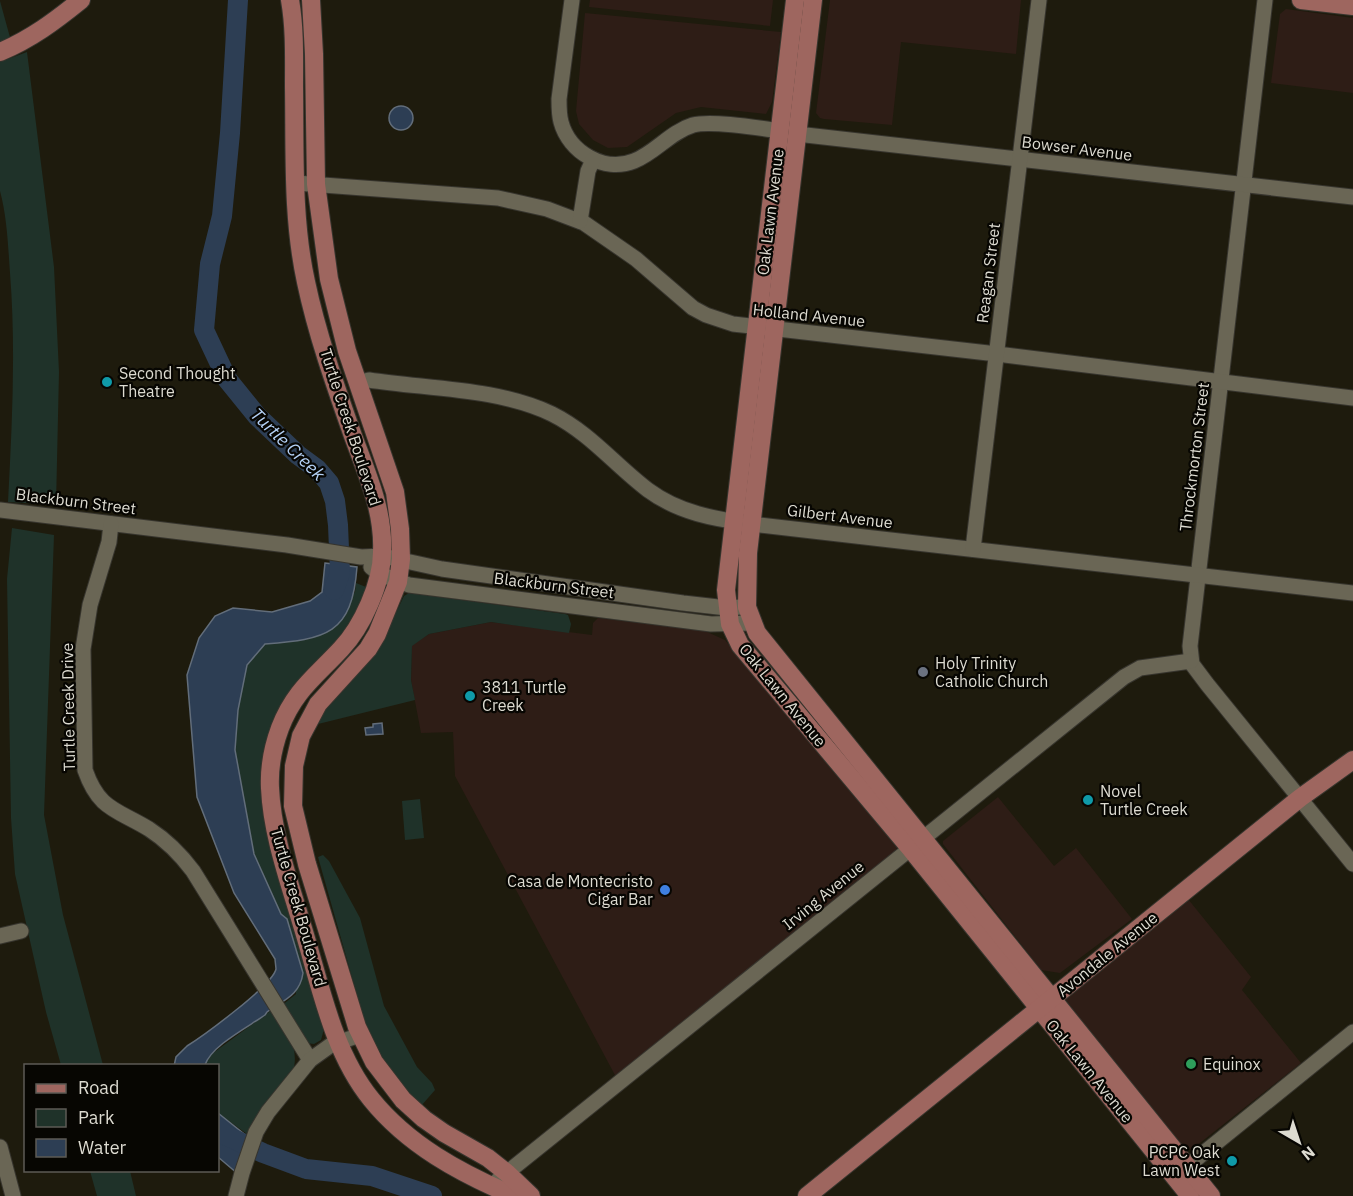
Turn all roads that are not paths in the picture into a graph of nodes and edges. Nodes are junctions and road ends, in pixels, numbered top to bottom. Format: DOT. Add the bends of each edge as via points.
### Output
graph roads {
  1 [pos="81,0"];
  2 [pos="290,0"];
  3 [pos="311,0"];
  4 [pos="572,0"];
  5 [pos="795,0"];
  6 [pos="813,0"];
  7 [pos="1039,0"];
  8 [pos="1266,0"];
  9 [pos="1301,0"];
  10 [pos="1353,6"];
  11 [pos="0,52"];
  12 [pos="314,54"];
  13 [pos="294,55"];
  14 [pos="788,133"];
  15 [pos="1020,159"];
  16 [pos="593,160"];
  17 [pos="296,183"];
  18 [pos="316,184"];
  19 [pos="1245,185"];
  20 [pos="1353,197"];
  21 [pos="580,221"];
  22 [pos="765,328"];
  23 [pos="997,354"];
  24 [pos="1222,381"];
  25 [pos="358,383"];
  26 [pos="337,389"];
  27 [pos="1353,398"];
  28 [pos="0,510"];
  29 [pos="742,523"];
  30 [pos="111,524"];
  31 [pos="973,549"];
  32 [pos="388,563"];
  33 [pos="1198,575"];
  34 [pos="398,582"];
  35 [pos="588,589"];
  36 [pos="1353,593"];
  37 [pos="585,607"];
  38 [pos="749,615"];
  39 [pos="728,616"];
  40 [pos="1191,661"];
  41 [pos="833,728"];
  42 [pos="818,739"];
  43 [pos="1353,760"];
  44 [pos="1300,798"];
  45 [pos="916,842"];
  46 [pos="303,848"];
  47 [pos="282,853"];
  48 [pos="1353,864"];
  49 [pos="21,931"];
  50 [pos="0,936"];
  51 [pos="1046,1003"];
  52 [pos="1353,1032"];
  53 [pos="360,1035"];
  54 [pos="339,1042"];
  55 [pos="310,1060"];
  56 [pos="424,1119"];
  57 [pos="408,1137"];
  58 [pos="0,1147"];
  59 [pos="1181,1172"];
  60 [pos="507,1173"];
  61 [pos="491,1186"];
  62 [pos="13,1196"];
  63 [pos="236,1196"];
  64 [pos="514,1196"];
  65 [pos="531,1196"];
  66 [pos="807,1196"];
  67 [pos="1190,1196"];
  68 [pos="1211,1196"];
  1 -- 11 [label="main road" via="49,26"];
  2 -- 13 [label="main road, Turtle Creek Boulevard"];
  3 -- 12 [label="main road, Turtle Creek Boulevard"];
  4 -- 16 [label="street" via="559,99 561,124 573,144"];
  5 -- 14 [label="main road, Oak Lawn Avenue"];
  6 -- 14 [label="main road, Oak Lawn Avenue"];
  7 -- 15 [label="street, Reagan Street"];
  8 -- 19 [label="street, Throckmorton Street"];
  9 -- 10 [label="main road"];
  12 -- 13 [label="main road"];
  12 -- 18 [label="main road, Turtle Creek Boulevard"];
  13 -- 17 [label="main road, Turtle Creek Boulevard"];
  14 -- 15 [label="street, Bowser Avenue"];
  14 -- 16 [label="street, Bowser Avenue" via="695,124 635,160 615,164"];
  14 -- 22 [label="main road, Oak Lawn Avenue"];
  15 -- 19 [label="street, Bowser Avenue"];
  15 -- 23 [label="street, Reagan Street"];
  16 -- 21 [label="street"];
  17 -- 18 [label="street, Holland Avenue"];
  17 -- 26 [label="main road, Turtle Creek Boulevard" via="297,227 306,281"];
  18 -- 21 [label="street, Holland Avenue" via="498,198"];
  18 -- 25 [label="main road, Turtle Creek Boulevard" via="329,279"];
  19 -- 20 [label="street, Bowser Avenue"];
  19 -- 24 [label="street, Throckmorton Street"];
  21 -- 22 [label="street, Holland Avenue" via="636,259 693,308 726,322"];
  22 -- 23 [label="street, Holland Avenue"];
  22 -- 29 [label="main road, Oak Lawn Avenue"];
  23 -- 24 [label="street, Holland Avenue"];
  23 -- 31 [label="street, Reagan Street"];
  24 -- 27 [label="street, Holland Avenue"];
  24 -- 33 [label="street, Throckmorton Street"];
  25 -- 26 [label="main road"];
  25 -- 29 [label="street, Gilbert Avenue" via="369,380 520,402 552,414 579,431 660,498 688,511"];
  25 -- 32 [label="main road, Turtle Creek Boulevard" via="395,492 400,529"];
  26 -- 32 [label="main road, Turtle Creek Boulevard" via="375,492"];
  28 -- 30 [label="street, Blackburn Street"];
  29 -- 31 [label="street, Gilbert Avenue"];
  29 -- 38 [label="main road, Oak Lawn Avenue"];
  29 -- 39 [label="main road, Oak Lawn Avenue" via="726,590"];
  30 -- 32 [label="street, Blackburn Street" via="297,546"];
  30 -- 55 [label="street, Turtle Creek Drive" via="83,649 85,770 96,794 114,812 149,829 182,856"];
  31 -- 33 [label="street, Gilbert Avenue"];
  32 -- 34 [label="main road, Turtle Creek Boulevard"];
  32 -- 35 [label="street, Blackburn Street"];
  32 -- 47 [label="main road, Turtle Creek Boulevard" via="353,635 307,682 279,729 270,788"];
  33 -- 36 [label="street, Gilbert Avenue"];
  33 -- 40 [label="street, Throckmorton Street"];
  34 -- 37 [label="street, Blackburn Street"];
  34 -- 46 [label="main road, Turtle Creek Boulevard" via="368,649 318,704 302,736 292,793"];
  35 -- 37 [label="street"];
  35 -- 39 [label="street, Blackburn Street"];
  37 -- 39 [label="street, Blackburn Street" via="711,624"];
  38 -- 39 [label="street, Blackburn Street"];
  38 -- 41 [label="main road, Oak Lawn Avenue" via="769,649"];
  39 -- 42 [label="main road, Oak Lawn Avenue" via="740,645"];
  40 -- 44 [label="street"];
  40 -- 45 [label="street, Irving Avenue" via="1133,670"];
  41 -- 42 [label="main road"];
  41 -- 45 [label="main road, Oak Lawn Avenue"];
  42 -- 45 [label="main road, Oak Lawn Avenue"];
  43 -- 44 [label="main road, Avondale Avenue"];
  44 -- 48 [label="street"];
  44 -- 51 [label="main road, Avondale Avenue"];
  45 -- 51 [label="main road, Oak Lawn Avenue"];
  45 -- 60 [label="street, Irving Avenue"];
  46 -- 47 [label="main road"];
  46 -- 53 [label="main road, Turtle Creek Boulevard"];
  47 -- 54 [label="main road, Turtle Creek Boulevard"];
  49 -- 50 [label="street"];
  51 -- 59 [label="main road, Oak Lawn Avenue"];
  51 -- 66 [label="main road, Avondale Avenue"];
  52 -- 59 [label="street"];
  53 -- 54 [label="street"];
  53 -- 56 [label="main road, Turtle Creek Boulevard" via="389,1083"];
  54 -- 55 [label="street"];
  54 -- 57 [label="main road, Turtle Creek Boulevard" via="364,1090"];
  55 -- 63 [label="street" via="256,1132"];
  56 -- 57 [label="main road"];
  56 -- 60 [label="main road, Turtle Creek Boulevard"];
  57 -- 61 [label="main road, Turtle Creek Boulevard"];
  58 -- 62 [label="street"];
  59 -- 67 [label="main road, Oak Lawn Avenue"];
  59 -- 68 [label="main road, Oak Lawn Avenue"];
  60 -- 61 [label="street, Irving Avenue"];
  60 -- 65 [label="main road, Turtle Creek Boulevard"];
  61 -- 64 [label="main road, Turtle Creek Boulevard"];
}
